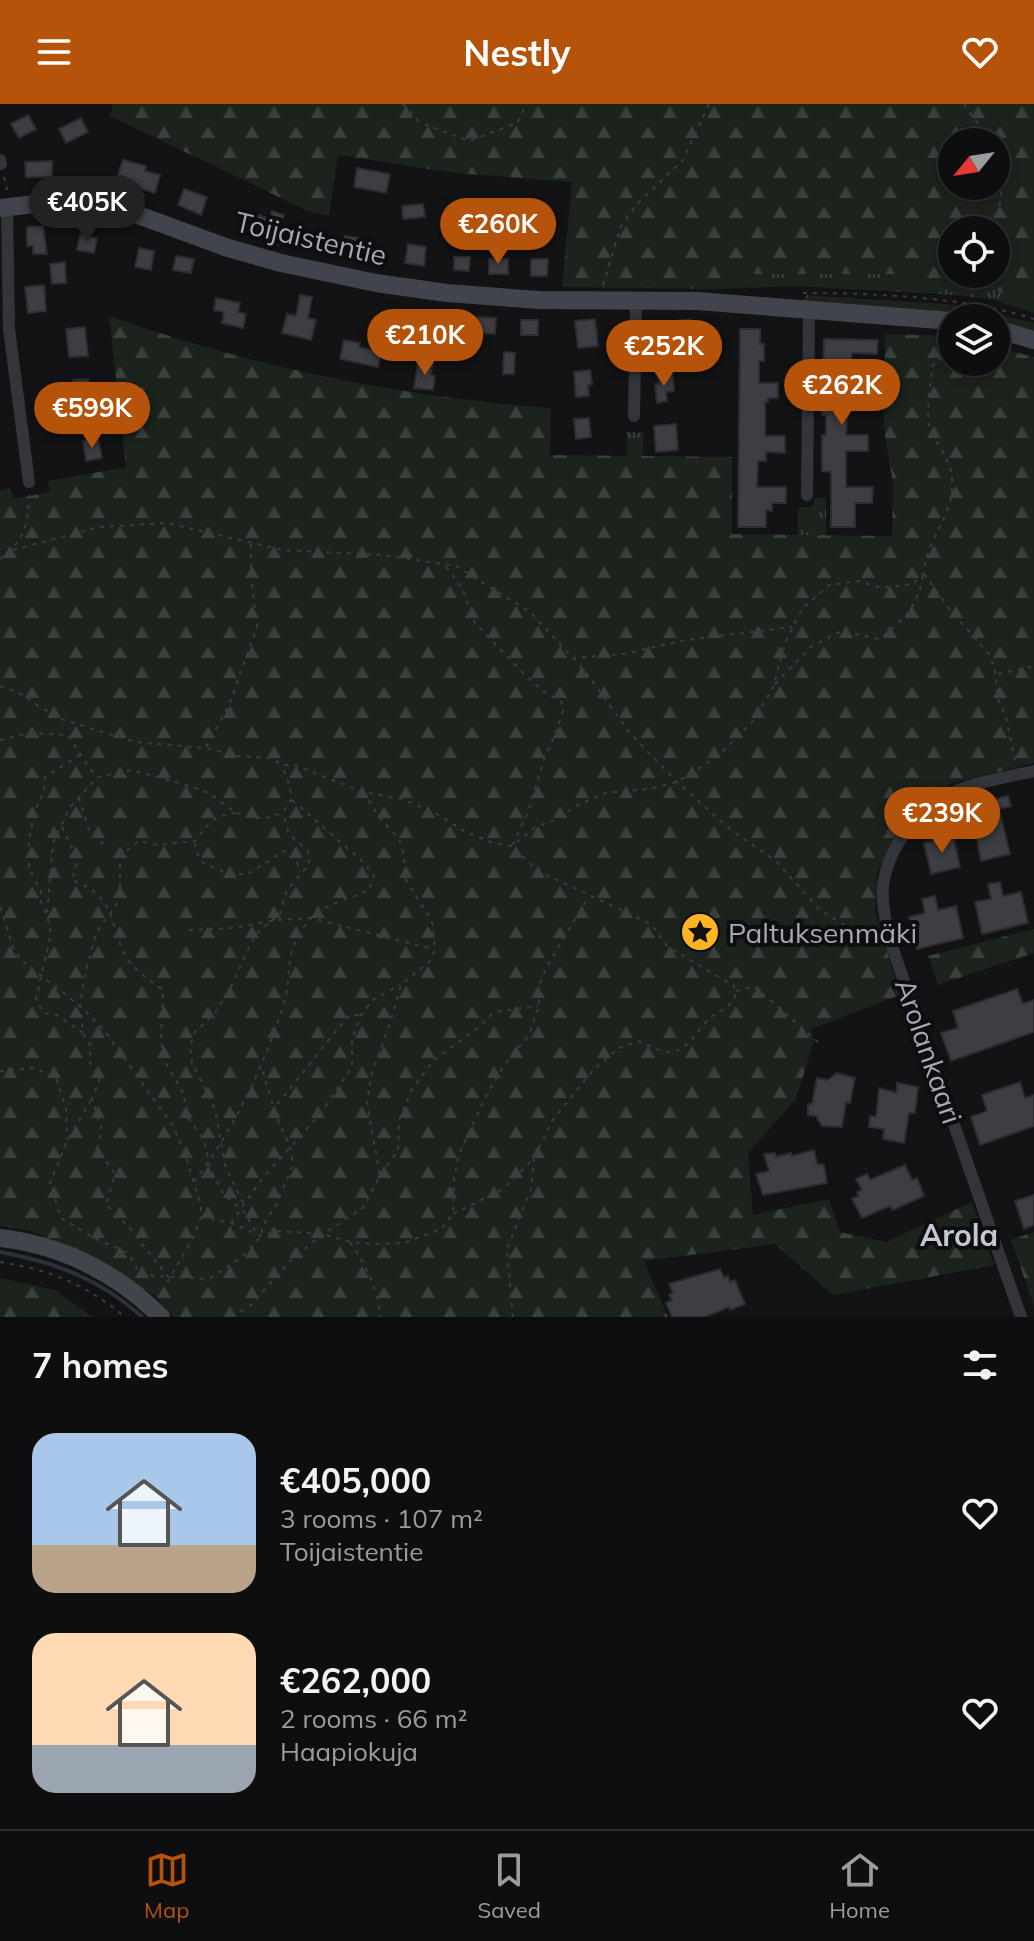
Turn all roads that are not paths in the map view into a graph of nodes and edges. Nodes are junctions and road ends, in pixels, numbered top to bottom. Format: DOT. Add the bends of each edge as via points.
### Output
graph roads {
  1 [pos="5,204"];
  2 [pos="636,301"];
  3 [pos="809,312"];
  4 [pos="938,320"];
  5 [pos="4,329"];
  6 [pos="1010,333"];
  7 [pos="1034,340"];
  8 [pos="634,416"];
  9 [pos="29,482"];
  10 [pos="807,495"];
  11 [pos="1034,771"];
  12 [pos="0,1238"];
  13 [pos="156,1312"];
  14 [pos="1021,1317"];
  1 -- 2 [label="street, Toijaistentie" via="95,202 268,259 413,289"];
  1 -- 5 [label="street"];
  2 -- 3 [label="street, Toijaistentie"];
  2 -- 8 [label="street"];
  3 -- 4 [label="street, Toijaistentie"];
  3 -- 10 [label="street"];
  5 -- 9 [label="street"];
  6 -- 7 [label="street"];
  11 -- 14 [label="street, Arolankaari" via="955,791 915,820 892,855 883,901 888,935"];
  12 -- 13 [label="street" via="92,1265"];
}
